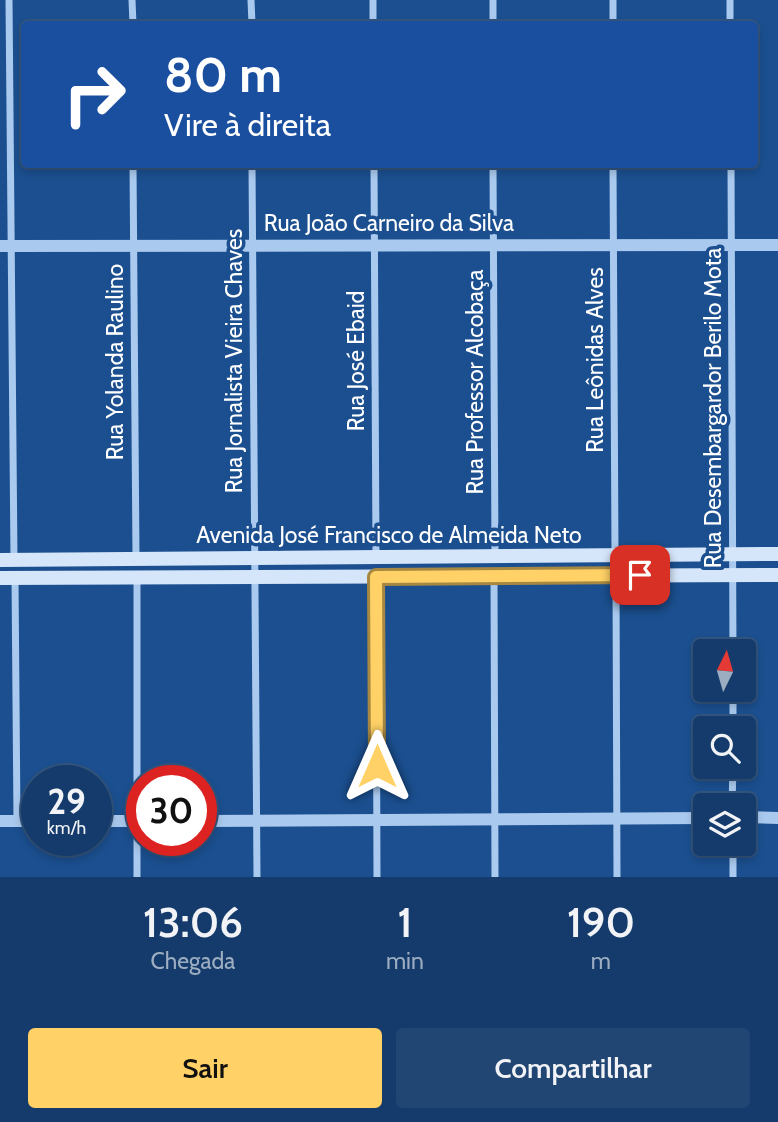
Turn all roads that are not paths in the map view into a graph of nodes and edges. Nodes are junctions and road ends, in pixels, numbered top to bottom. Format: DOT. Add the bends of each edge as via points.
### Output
graph roads {
  1 [pos="9,0"];
  2 [pos="132,0"];
  3 [pos="251,0"];
  4 [pos="373,0"];
  5 [pos="493,0"];
  6 [pos="612,0"];
  7 [pos="730,0"];
  8 [pos="133,21"];
  9 [pos="251,21"];
  10 [pos="373,21"];
  11 [pos="493,21"];
  12 [pos="613,21"];
  13 [pos="730,21"];
  14 [pos="134,168"];
  15 [pos="252,168"];
  16 [pos="374,168"];
  17 [pos="493,168"];
  18 [pos="613,168"];
  19 [pos="731,168"];
  20 [pos="374,244"];
  21 [pos="494,244"];
  22 [pos="253,245"];
  23 [pos="614,245"];
  24 [pos="732,245"];
  25 [pos="778,245"];
  26 [pos="5,246"];
  27 [pos="134,246"];
  28 [pos="734,554"];
  29 [pos="778,554"];
  30 [pos="376,556"];
  31 [pos="615,556"];
  32 [pos="495,557"];
  33 [pos="255,558"];
  34 [pos="136,559"];
  35 [pos="7,560"];
  36 [pos="734,575"];
  37 [pos="778,575"];
  38 [pos="616,576"];
  39 [pos="376,577"];
  40 [pos="494,577"];
  41 [pos="7,578"];
  42 [pos="137,578"];
  43 [pos="256,578"];
  44 [pos="733,639"];
  45 [pos="139,765"];
  46 [pos="756,817"];
  47 [pos="693,818"];
  48 [pos="778,818"];
  49 [pos="377,820"];
  50 [pos="495,820"];
  51 [pos="617,820"];
  52 [pos="0,821"];
  53 [pos="17,821"];
  54 [pos="21,821"];
  55 [pos="217,821"];
  56 [pos="256,821"];
  57 [pos="138,856"];
  58 [pos="733,856"];
  59 [pos="137,877"];
  60 [pos="257,877"];
  61 [pos="377,877"];
  62 [pos="495,877"];
  63 [pos="617,877"];
  64 [pos="733,877"];
  1 -- 26 [label="street"];
  2 -- 8 [label="street"];
  3 -- 9 [label="street"];
  4 -- 10 [label="street"];
  5 -- 11 [label="street"];
  6 -- 12 [label="street"];
  7 -- 13 [label="street"];
  14 -- 27 [label="street, Rua Yolanda Raulino"];
  15 -- 22 [label="street, Rua Jornalista Vieira Chaves"];
  16 -- 20 [label="street, Rua José Ebaid"];
  17 -- 21 [label="street, Rua Professor Alcobaça"];
  18 -- 23 [label="street, Rua Leônidas Alves"];
  19 -- 24 [label="street, Rua Desembargardor Berilo Mota"];
  20 -- 21 [label="street, Rua João Carneiro da Silva"];
  20 -- 22 [label="street, Rua João Carneiro da Silva"];
  20 -- 30 [label="street, Rua José Ebaid"];
  21 -- 23 [label="street, Rua João Carneiro da Silva"];
  21 -- 32 [label="street, Rua Professor Alcobaça"];
  22 -- 27 [label="street, Rua João Carneiro da Silva"];
  22 -- 33 [label="street, Rua Jornalista Vieira Chaves"];
  23 -- 24 [label="street, Rua João Carneiro da Silva"];
  23 -- 31 [label="street, Rua Leônidas Alves"];
  24 -- 25 [label="street, Rua João Carneiro da Silva"];
  24 -- 28 [label="street, Rua Desembargardor Berilo Mota"];
  26 -- 27 [label="street, Rua João Carneiro da Silva"];
  26 -- 35 [label="street"];
  27 -- 34 [label="street, Rua Yolanda Raulino"];
  28 -- 29 [label="main road, Avenida José Francisco de Almeida Neto"];
  28 -- 31 [label="main road, Avenida José Francisco de Almeida Neto"];
  28 -- 36 [label="street, Rua Desembargardor Berilo Mota"];
  30 -- 32 [label="main road, Avenida José Francisco de Almeida Neto"];
  30 -- 33 [label="main road, Avenida José Francisco de Almeida Neto"];
  31 -- 32 [label="main road, Avenida José Francisco de Almeida Neto"];
  33 -- 34 [label="main road, Avenida José Francisco de Almeida Neto"];
  33 -- 43 [label="street, Rua Jornalista Vieira Chaves"];
  34 -- 35 [label="main road, Avenida José Francisco de Almeida Neto"];
  36 -- 37 [label="main road, Avenida José Francisco de Almeida Neto"];
  36 -- 38 [label="main road, Avenida José Francisco de Almeida Neto"];
  36 -- 44 [label="street, Rua Desembargardor Berilo Mota"];
  38 -- 40 [label="main road, Avenida José Francisco de Almeida Neto"];
  38 -- 51 [label="street"];
  39 -- 40 [label="main road, Avenida José Francisco de Almeida Neto"];
  39 -- 43 [label="main road, Avenida José Francisco de Almeida Neto"];
  39 -- 49 [label="street"];
  40 -- 50 [label="street"];
  41 -- 42 [label="main road, Avenida José Francisco de Almeida Neto"];
  41 -- 53 [label="street"];
  42 -- 43 [label="main road, Avenida José Francisco de Almeida Neto"];
  42 -- 45 [label="street"];
  43 -- 56 [label="street"];
  46 -- 48 [label="street"];
  47 -- 51 [label="street"];
  49 -- 50 [label="street"];
  49 -- 56 [label="street"];
  49 -- 61 [label="street"];
  50 -- 51 [label="street"];
  50 -- 62 [label="street"];
  51 -- 63 [label="street"];
  52 -- 53 [label="street"];
  53 -- 54 [label="street"];
  55 -- 56 [label="street"];
  56 -- 60 [label="street"];
  57 -- 59 [label="street"];
  58 -- 64 [label="street"];
}
